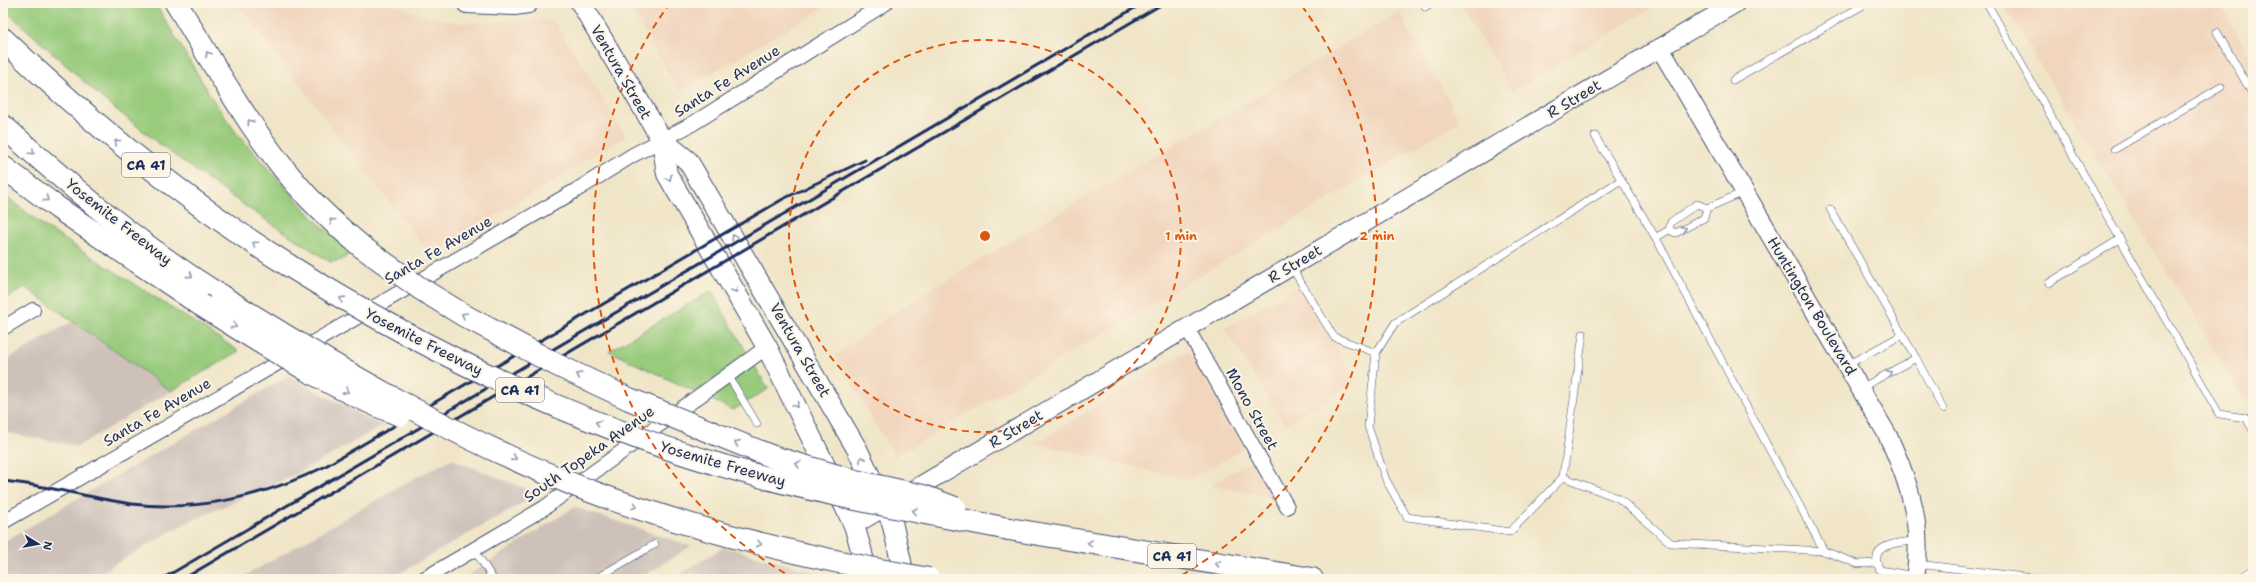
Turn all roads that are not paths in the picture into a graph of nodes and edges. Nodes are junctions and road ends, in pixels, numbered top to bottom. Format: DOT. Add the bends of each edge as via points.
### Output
graph roads {
  1 [pos="176,3"];
  2 [pos="467,3"];
  3 [pos="528,3"];
  4 [pos="581,3"];
  5 [pos="886,3"];
  6 [pos="1432,3"];
  7 [pos="1736,3"];
  8 [pos="1867,3"];
  9 [pos="1988,3"];
  10 [pos="1425,7"];
  11 [pos="2217,32"];
  12 [pos="9,45"];
  13 [pos="1660,48"];
  14 [pos="1733,80"];
  15 [pos="2221,87"];
  16 [pos="2253,95"];
  17 [pos="3,126"];
  18 [pos="1595,136"];
  19 [pos="662,140"];
  20 [pos="2115,149"];
  21 [pos="3,167"];
  22 [pos="1621,180"];
  23 [pos="1744,192"];
  24 [pos="1707,208"];
  25 [pos="1830,209"];
  26 [pos="1669,230"];
  27 [pos="1656,238"];
  28 [pos="2120,239"];
  29 [pos="1291,266"];
  30 [pos="2049,283"];
  31 [pos="33,310"];
  32 [pos="3,328"];
  33 [pos="1187,328"];
  34 [pos="1583,334"];
  35 [pos="1902,335"];
  36 [pos="767,347"];
  37 [pos="1376,353"];
  38 [pos="1916,358"];
  39 [pos="1847,365"];
  40 [pos="728,375"];
  41 [pos="1861,389"];
  42 [pos="1943,409"];
  43 [pos="757,424"];
  44 [pos="2253,430"];
  45 [pos="478,442"];
  46 [pos="1563,478"];
  47 [pos="886,506"];
  48 [pos="1287,507"];
  49 [pos="3,522"];
  50 [pos="854,525"];
  51 [pos="1009,529"];
  52 [pos="1918,541"];
  53 [pos="654,544"];
  54 [pos="474,549"];
  55 [pos="1824,551"];
  56 [pos="1876,563"];
  57 [pos="2253,569"];
  58 [pos="1916,573"];
  59 [pos="424,579"];
  60 [pos="493,579"];
  61 [pos="595,579"];
  62 [pos="868,579"];
  63 [pos="905,579"];
  64 [pos="928,579"];
  65 [pos="1312,579"];
  66 [pos="2041,579"];
  67 [pos="2238,579"];
  51 -- 1 [label="highway, one-way, bridge" via="923,496 861,482 774,457 629,399 559,366 421,290 362,247 308,197 243,112"];
  2 -- 3 [label="main road"];
  4 -- 19 [label="main road, Ventura Street"];
  5 -- 19 [label="street, Santa Fe Avenue" via="692,124"];
  6 -- 10 [label="lane"];
  7 -- 13 [label="street, R Street"];
  8 -- 14 [label="lane"];
  9 -- 28 [label="lane"];
  11 -- 16 [label="lane"];
  51 -- 12 [label="highway, Yosemite Freeway / CA 41, one-way, bridge" via="811,489 717,464 553,405 477,370 358,308 221,221 152,170 78,109"];
  13 -- 23 [label="street, Huntington Boulevard"];
  13 -- 29 [label="street, R Street"];
  15 -- 20 [label="lane"];
  17 -- 45 [label="highway, Yosemite Freeway, one-way, bridge" via="113,218 190,276 365,383"];
  18 -- 22 [label="lane"];
  19 -- 36 [label="main road, Ventura Street, one-way" via="667,174"];
  47 -- 19 [label="main road, Ventura Street, one-way" via="857,449 688,161"];
  19 -- 49 [label="street, Santa Fe Avenue"];
  21 -- 45 [label="highway, one-way, bridge" via="58,208 201,305 276,352 354,396 411,420"];
  22 -- 27 [label="lane"];
  22 -- 37 [label="lane" via="1395,323"];
  23 -- 24 [label="lane"];
  23 -- 39 [label="street, Huntington Boulevard"];
  26 -- 24 [label="lane, one-way" via="1676,233 1704,218"];
  24 -- 26 [label="lane" via="1697,204 1671,222"];
  25 -- 35 [label="lane"];
  26 -- 27 [label="lane"];
  27 -- 55 [label="lane"];
  28 -- 30 [label="lane"];
  28 -- 44 [label="lane" via="2219,414 2246,418"];
  29 -- 33 [label="street, R Street"];
  29 -- 37 [label="lane" via="1334,337"];
  31 -- 32 [label="street"];
  33 -- 47 [label="street, R Street"];
  33 -- 48 [label="street, Mono Street"];
  34 -- 46 [label="lane"];
  35 -- 38 [label="lane"];
  35 -- 39 [label="lane"];
  36 -- 40 [label="street, South Topeka Avenue"];
  36 -- 50 [label="main road, Ventura Street, one-way"];
  37 -- 46 [label="lane" via="1368,426 1386,480 1407,517 1510,532"];
  41 -- 38 [label="lane, one-way"];
  38 -- 42 [label="lane"];
  39 -- 41 [label="street, Huntington Boulevard"];
  40 -- 43 [label="lane"];
  40 -- 54 [label="street, South Topeka Avenue" via="544,508"];
  41 -- 52 [label="street, Huntington Boulevard" via="1887,434 1907,479 1913,500"];
  45 -- 64 [label="highway, Yosemite Freeway, one-way, bridge" via="582,487 701,527 819,558"];
  46 -- 55 [label="lane" via="1618,498 1672,543"];
  47 -- 50 [label="street, R Street"];
  47 -- 63 [label="main road, Ventura Street" via="898,541"];
  50 -- 62 [label="main road, Ventura Street"];
  65 -- 51 [label="highway, CA 41, one-way"];
  52 -- 56 [label="lane" via="1889,544 1878,552"];
  52 -- 58 [label="street, Huntington Boulevard"];
  53 -- 61 [label="lane"];
  54 -- 59 [label="street, South Topeka Avenue"];
  54 -- 60 [label="lane"];
  55 -- 56 [label="lane" via="1858,564"];
  56 -- 58 [label="lane" via="1880,570"];
  57 -- 67 [label="lane"];
  58 -- 66 [label="lane"];
}
